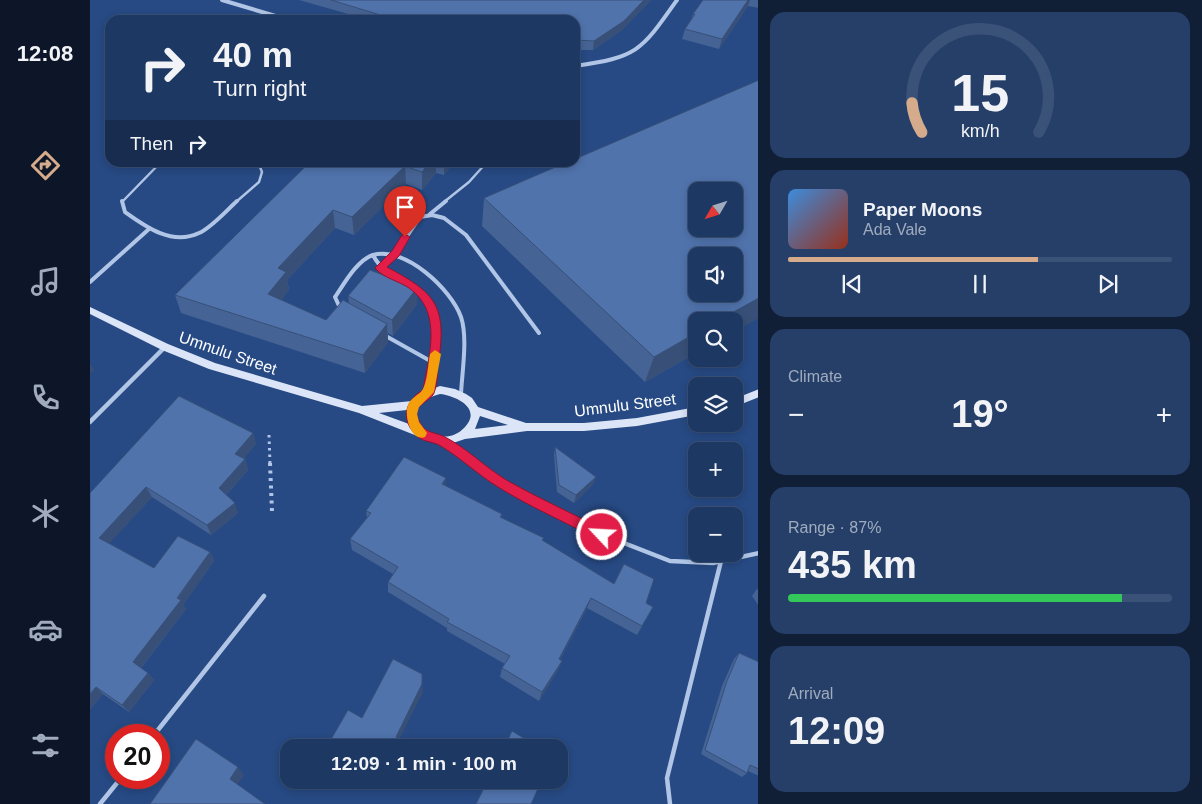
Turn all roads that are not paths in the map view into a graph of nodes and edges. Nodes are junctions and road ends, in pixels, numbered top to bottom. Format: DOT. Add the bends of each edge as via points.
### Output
graph roads {
  1 [pos="222,0"];
  2 [pos="677,0"];
  3 [pos="272,15"];
  4 [pos="580,65"];
  5 [pos="156,167"];
  6 [pos="262,167"];
  7 [pos="482,167"];
  8 [pos="430,214"];
  9 [pos="149,229"];
  10 [pos="395,254"];
  11 [pos="373,255"];
  12 [pos="380,268"];
  13 [pos="90,282"];
  14 [pos="90,310"];
  15 [pos="344,313"];
  16 [pos="377,331"];
  17 [pos="539,333"];
  18 [pos="165,347"];
  19 [pos="434,363"];
  20 [pos="428,392"];
  21 [pos="758,393"];
  22 [pos="461,394"];
  23 [pos="743,399"];
  24 [pos="413,405"];
  25 [pos="361,410"];
  26 [pos="474,410"];
  27 [pos="688,412"];
  28 [pos="90,422"];
  29 [pos="527,427"];
  30 [pos="420,432"];
  31 [pos="463,435"];
  32 [pos="441,440"];
  33 [pos="758,552"];
  34 [pos="743,556"];
  35 [pos="688,562"];
  36 [pos="692,562"];
  37 [pos="717,562"];
  38 [pos="721,562"];
  39 [pos="264,596"];
  40 [pos="163,724"];
  41 [pos="112,789"];
  42 [pos="100,804"];
  43 [pos="670,804"];
  1 -- 3 [label="street"];
  2 -- 4 [label="street" via="636,51"];
  5 -- 9 [label="lane" via="122,201 124,212"];
  6 -- 9 [label="lane" via="259,182 200,233 186,237"];
  7 -- 8 [label="lane"];
  8 -- 10 [label="lane" via="416,221"];
  8 -- 17 [label="lane" via="440,216 464,232"];
  9 -- 13 [label="lane"];
  10 -- 11 [label="lane"];
  10 -- 12 [label="lane"];
  10 -- 22 [label="lane" via="434,278 444,288 461,317 464,333"];
  11 -- 12 [label="lane"];
  11 -- 15 [label="lane" via="361,262 335,297"];
  12 -- 19 [label="lane" via="412,285 431,305 437,337"];
  14 -- 18 [label="street, Umnulu Street"];
  16 -- 19 [label="lane"];
  18 -- 25 [label="street, Umnulu Street" via="212,366"];
  18 -- 28 [label="street"];
  19 -- 20 [label="lane"];
  20 -- 22 [label="street" via="451,390"];
  20 -- 24 [label="street"];
  21 -- 23 [label="street"];
  22 -- 26 [label="street"];
  24 -- 25 [label="street, Umnulu Street"];
  24 -- 30 [label="street" via="411,414"];
  25 -- 30 [label="street, Umnulu Street"];
  26 -- 29 [label="street, Umnulu Street"];
  26 -- 31 [label="street" via="474,419"];
  27 -- 29 [label="street, Umnulu Street" via="584,427"];
  29 -- 31 [label="street, Umnulu Street"];
  30 -- 32 [label="street"];
  31 -- 32 [label="street"];
  32 -- 35 [label="lane" via="510,488 588,529 670,561"];
  33 -- 34 [label="lane"];
  36 -- 37 [label="lane"];
  38 -- 43 [label="lane" via="667,778"];
  39 -- 40 [label="lane"];
  41 -- 42 [label="lane"];
}
